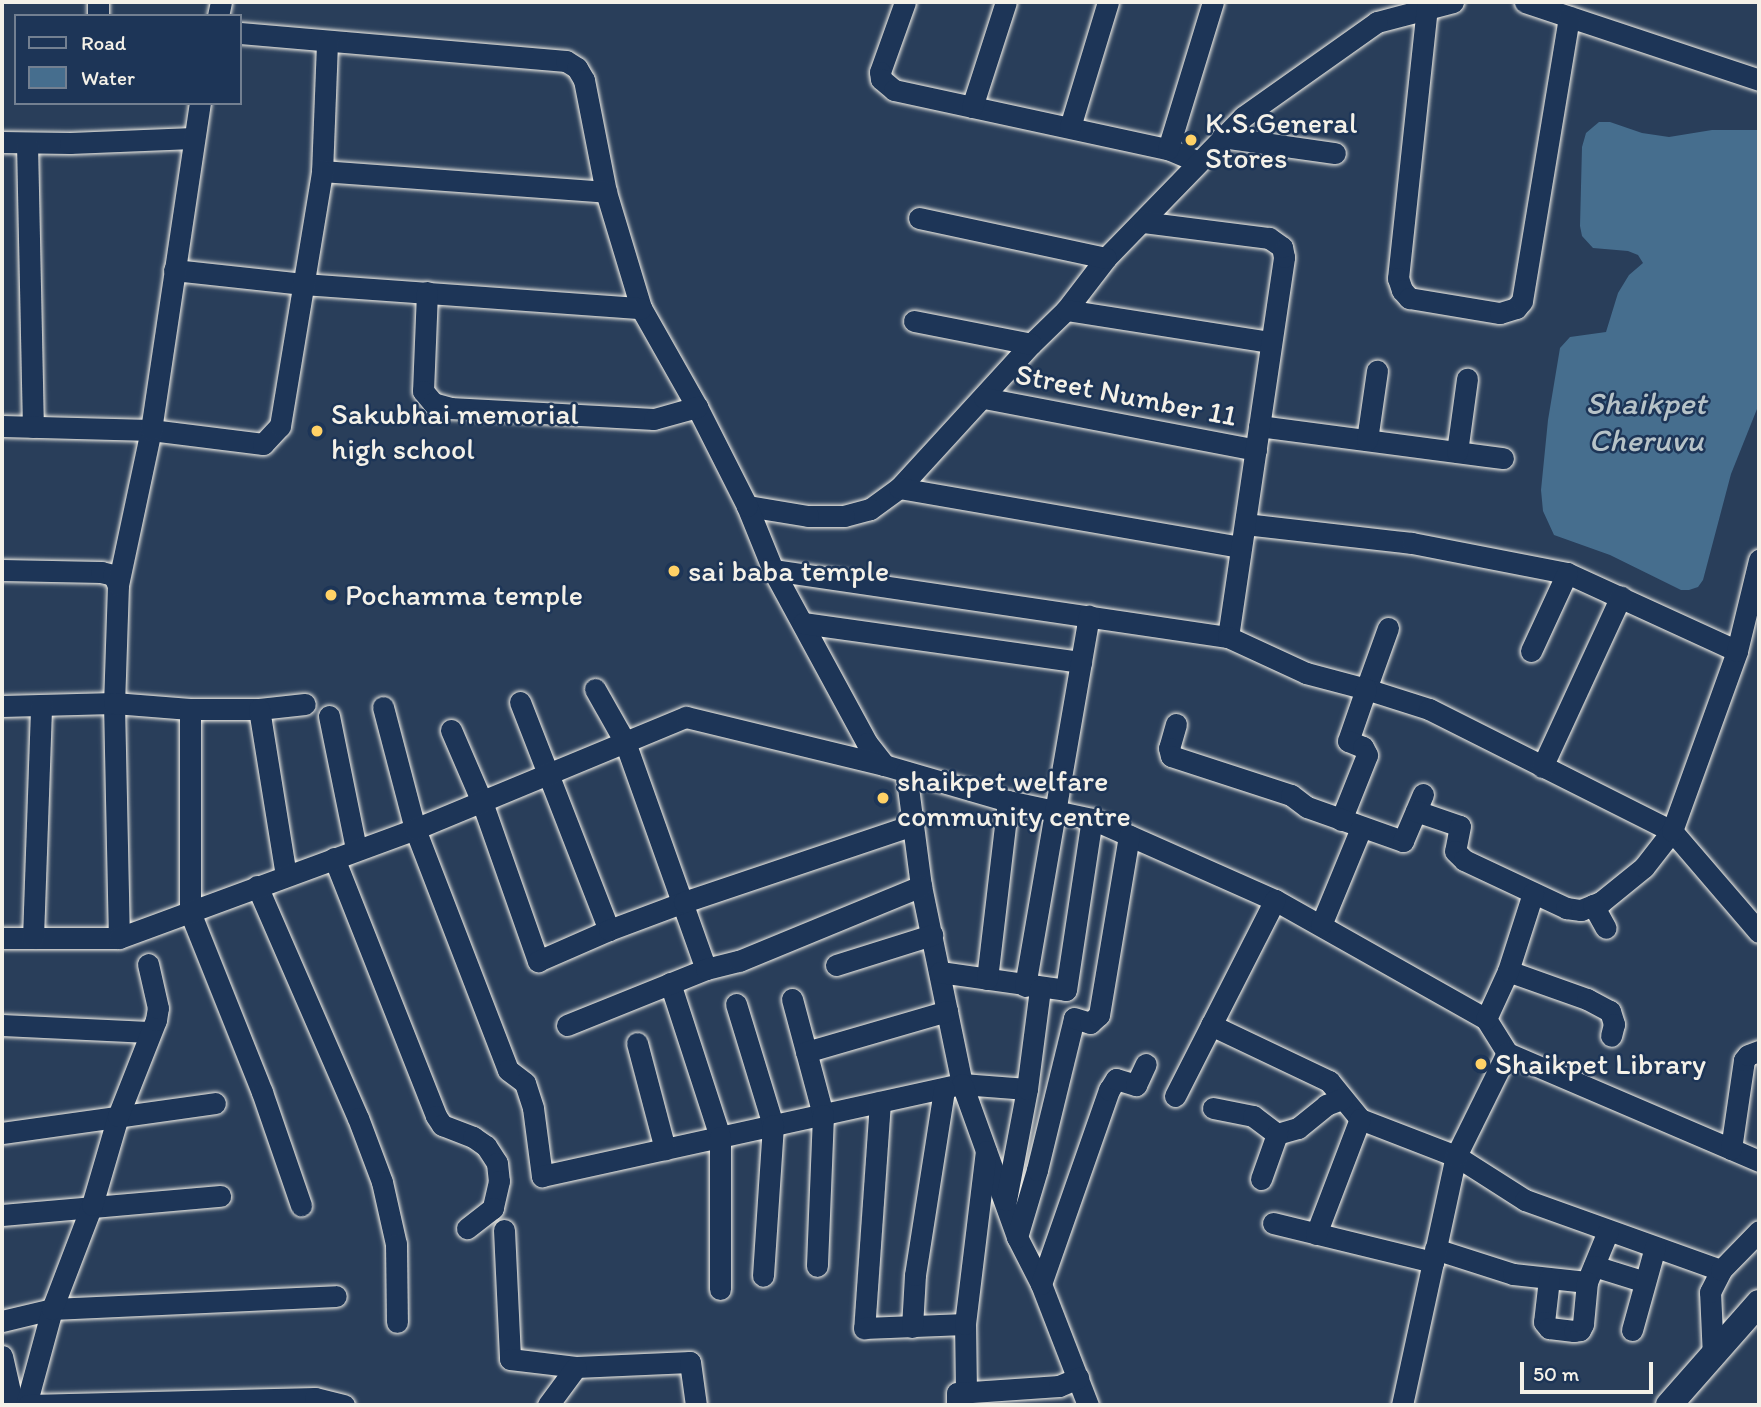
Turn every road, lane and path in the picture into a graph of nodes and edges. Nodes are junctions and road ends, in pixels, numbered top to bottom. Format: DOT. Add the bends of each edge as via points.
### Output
graph roads {
  1 [pos="905,2"];
  2 [pos="1006,2"];
  3 [pos="1108,2"];
  4 [pos="1213,2"];
  5 [pos="1453,2"];
  6 [pos="1525,2"];
  7 [pos="1427,6"];
  8 [pos="1569,17"];
  9 [pos="242,33"];
  10 [pos="327,43"];
  11 [pos="1759,80"];
  12 [pos="200,105"];
  13 [pos="972,107"];
  14 [pos="1070,127"];
  15 [pos="1222,137"];
  16 [pos="193,138"];
  17 [pos="2,142"];
  18 [pos="27,143"];
  19 [pos="1168,149"];
  20 [pos="1335,153"];
  21 [pos="1198,162"];
  22 [pos="322,171"];
  23 [pos="606,192"];
  24 [pos="919,218"];
  25 [pos="1142,222"];
  26 [pos="1106,258"];
  27 [pos="174,270"];
  28 [pos="303,284"];
  29 [pos="427,292"];
  30 [pos="640,308"];
  31 [pos="1066,310"];
  32 [pos="914,321"];
  33 [pos="1271,342"];
  34 [pos="1031,344"];
  35 [pos="1377,371"];
  36 [pos="1467,379"];
  37 [pos="984,398"];
  38 [pos="697,407"];
  39 [pos="2,426"];
  40 [pos="33,426"];
  41 [pos="1259,426"];
  42 [pos="151,430"];
  43 [pos="1367,440"];
  44 [pos="1256,450"];
  45 [pos="1457,452"];
  46 [pos="1503,458"];
  47 [pos="899,488"];
  48 [pos="747,506"];
  49 [pos="1245,524"];
  50 [pos="1241,547"];
  51 [pos="1759,560"];
  52 [pos="2,570"];
  53 [pos="773,570"];
  54 [pos="1567,573"];
  55 [pos="118,586"];
  56 [pos="1621,596"];
  57 [pos="1089,615"];
  58 [pos="803,623"];
  59 [pos="1388,628"];
  60 [pos="1228,637"];
  61 [pos="1531,651"];
  62 [pos="1737,651"];
  63 [pos="1081,662"];
  64 [pos="595,689"];
  65 [pos="1366,689"];
  66 [pos="520,702"];
  67 [pos="114,703"];
  68 [pos="305,704"];
  69 [pos="2,705"];
  70 [pos="41,705"];
  71 [pos="383,707"];
  72 [pos="190,709"];
  73 [pos="260,709"];
  74 [pos="329,716"];
  75 [pos="1176,724"];
  76 [pos="451,730"];
  77 [pos="625,742"];
  78 [pos="884,765"];
  79 [pos="1542,767"];
  80 [pos="906,772"];
  81 [pos="548,774"];
  82 [pos="1008,801"];
  83 [pos="482,802"];
  84 [pos="1054,809"];
  85 [pos="1092,819"];
  86 [pos="1351,824"];
  87 [pos="913,825"];
  88 [pos="415,829"];
  89 [pos="1672,831"];
  90 [pos="1129,835"];
  91 [pos="356,849"];
  92 [pos="334,858"];
  93 [pos="285,875"];
  94 [pos="257,886"];
  95 [pos="921,886"];
  96 [pos="1533,893"];
  97 [pos="1275,900"];
  98 [pos="684,902"];
  99 [pos="1593,905"];
  100 [pos="190,912"];
  101 [pos="1321,925"];
  102 [pos="1606,928"];
  103 [pos="609,930"];
  104 [pos="1759,932"];
  105 [pos="932,935"];
  106 [pos="2,938"];
  107 [pos="33,938"];
  108 [pos="119,938"];
  109 [pos="148,964"];
  110 [pos="836,965"];
  111 [pos="706,969"];
  112 [pos="1508,971"];
  113 [pos="940,972"];
  114 [pos="987,979"];
  115 [pos="670,983"];
  116 [pos="1032,987"];
  117 [pos="792,999"];
  118 [pos="736,1004"];
  119 [pos="947,1011"];
  120 [pos="1486,1019"];
  121 [pos="2,1025"];
  122 [pos="567,1025"];
  123 [pos="1211,1025"];
  124 [pos="149,1032"];
  125 [pos="1611,1035"];
  126 [pos="638,1043"];
  127 [pos="1759,1051"];
  128 [pos="806,1052"];
  129 [pos="1507,1053"];
  130 [pos="1146,1064"];
  131 [pos="953,1087"];
  132 [pos="1027,1089"];
  133 [pos="1175,1096"];
  134 [pos="1342,1099"];
  135 [pos="880,1102"];
  136 [pos="215,1103"];
  137 [pos="1213,1108"];
  138 [pos="823,1115"];
  139 [pos="118,1116"];
  140 [pos="1360,1119"];
  141 [pos="773,1125"];
  142 [pos="2,1133"];
  143 [pos="1277,1134"];
  144 [pos="720,1137"];
  145 [pos="665,1149"];
  146 [pos="987,1149"];
  147 [pos="1731,1149"];
  148 [pos="1456,1156"];
  149 [pos="1759,1161"];
  150 [pos="1261,1179"];
  151 [pos="220,1196"];
  152 [pos="1006,1200"];
  153 [pos="92,1205"];
  154 [pos="300,1205"];
  155 [pos="2,1215"];
  156 [pos="1273,1223"];
  157 [pos="467,1227"];
  158 [pos="503,1230"];
  159 [pos="1608,1231"];
  160 [pos="1759,1231"];
  161 [pos="1316,1234"];
  162 [pos="1017,1237"];
  163 [pos="1655,1247"];
  164 [pos="1434,1256"];
  165 [pos="817,1266"];
  166 [pos="1721,1270"];
  167 [pos="1591,1274"];
  168 [pos="763,1276"];
  169 [pos="1549,1279"];
  170 [pos="1646,1282"];
  171 [pos="1041,1284"];
  172 [pos="720,1289"];
  173 [pos="337,1296"];
  174 [pos="1759,1303"];
  175 [pos="52,1309"];
  176 [pos="2,1321"];
  177 [pos="397,1322"];
  178 [pos="965,1324"];
  179 [pos="912,1327"];
  180 [pos="1632,1331"];
  181 [pos="2,1356"];
  182 [pos="1713,1357"];
  183 [pos="576,1367"];
  184 [pos="1078,1378"];
  185 [pos="1692,1393"];
  186 [pos="962,1399"];
  187 [pos="264,1402"];
  188 [pos="128,1403"];
  189 [pos="13,1405"];
  190 [pos="27,1405"];
  191 [pos="344,1405"];
  192 [pos="548,1405"];
  193 [pos="696,1405"];
  194 [pos="1088,1405"];
  195 [pos="1402,1405"];
  196 [pos="1669,1405"];
  1 -- 13 [label="street" via="883,59 881,79 894,90"];
  2 -- 13 [label="street"];
  3 -- 14 [label="street"];
  4 -- 19 [label="street"];
  5 -- 7 [label="street"];
  6 -- 8 [label="street"];
  7 -- 8 [label="street" via="1398,278 1409,298 1500,313 1522,301"];
  7 -- 15 [label="street" via="1377,22 1243,117"];
  8 -- 11 [label="street"];
  9 -- 10 [label="street"];
  10 -- 22 [label="street"];
  10 -- 23 [label="street" via="566,61 584,80"];
  12 -- 16 [label="street"];
  13 -- 14 [label="street"];
  14 -- 19 [label="street"];
  15 -- 20 [label="street"];
  15 -- 21 [label="street"];
  16 -- 18 [label="street"];
  16 -- 27 [label="street"];
  17 -- 18 [label="street"];
  18 -- 40 [label="street"];
  19 -- 21 [label="street"];
  21 -- 25 [label="street"];
  22 -- 23 [label="street"];
  22 -- 28 [label="street"];
  23 -- 30 [label="street"];
  24 -- 26 [label="street"];
  25 -- 26 [label="street"];
  25 -- 33 [label="street" via="1277,241 1284,257"];
  26 -- 31 [label="street"];
  27 -- 28 [label="street"];
  27 -- 42 [label="street"];
  28 -- 29 [label="street"];
  28 -- 42 [label="street" via="280,426 262,444"];
  29 -- 30 [label="street"];
  29 -- 38 [label="street" via="423,391 433,403 450,408 654,419"];
  30 -- 38 [label="street"];
  31 -- 33 [label="street"];
  31 -- 34 [label="street"];
  32 -- 34 [label="street"];
  33 -- 41 [label="street"];
  34 -- 37 [label="street"];
  35 -- 43 [label="street"];
  36 -- 45 [label="street"];
  37 -- 44 [label="street, Street Number 11"];
  37 -- 47 [label="street"];
  38 -- 48 [label="street"];
  39 -- 40 [label="street"];
  40 -- 42 [label="street"];
  41 -- 43 [label="street"];
  41 -- 44 [label="street"];
  42 -- 55 [label="street"];
  43 -- 45 [label="street"];
  44 -- 49 [label="street"];
  45 -- 46 [label="street"];
  47 -- 48 [label="street" via="870,509 844,516 808,516"];
  47 -- 50 [label="street"];
  48 -- 53 [label="street"];
  49 -- 50 [label="street"];
  49 -- 54 [label="street" via="1412,543"];
  50 -- 60 [label="street"];
  51 -- 62 [label="street"];
  52 -- 55 [label="street" via="101,572 113,575"];
  53 -- 57 [label="street"];
  53 -- 58 [label="street"];
  54 -- 56 [label="street"];
  54 -- 61 [label="street"];
  55 -- 67 [label="street"];
  56 -- 62 [label="street"];
  56 -- 79 [label="street"];
  57 -- 60 [label="street"];
  57 -- 63 [label="street"];
  58 -- 63 [label="street"];
  58 -- 78 [label="street" via="867,743"];
  59 -- 65 [label="street"];
  60 -- 65 [label="street" via="1306,673"];
  62 -- 89 [label="street"];
  63 -- 84 [label="street"];
  64 -- 77 [label="street"];
  65 -- 79 [label="street" via="1429,709"];
  65 -- 86 [label="street" via="1348,741 1363,747 1367,755"];
  66 -- 81 [label="street"];
  67 -- 70 [label="street"];
  67 -- 72 [label="street"];
  67 -- 108 [label="street"];
  68 -- 73 [label="street"];
  69 -- 70 [label="street"];
  70 -- 107 [label="street"];
  71 -- 88 [label="street"];
  72 -- 73 [label="street"];
  72 -- 100 [label="street"];
  73 -- 93 [label="street"];
  74 -- 91 [label="street"];
  75 -- 86 [label="street" via="1171,756 1291,795 1307,807"];
  76 -- 83 [label="street"];
  77 -- 78 [label="street" via="686,717"];
  77 -- 81 [label="street"];
  77 -- 98 [label="street"];
  78 -- 80 [label="street"];
  79 -- 89 [label="street"];
  80 -- 82 [label="street"];
  80 -- 87 [label="street"];
  81 -- 83 [label="street"];
  81 -- 103 [label="street"];
  82 -- 84 [label="street"];
  82 -- 114 [label="street"];
  83 -- 88 [label="street"];
  83 -- 103 [label="street" via="538,961"];
  84 -- 85 [label="street"];
  84 -- 116 [label="street"];
  85 -- 90 [label="street"];
  85 -- 116 [label="street" via="1066,990"];
  86 -- 96 [label="street" via="1405,841 1420,803 1460,826 1455,855"];
  86 -- 101 [label="street"];
  87 -- 95 [label="street"];
  87 -- 98 [label="street"];
  88 -- 91 [label="street"];
  88 -- 145 [label="street" via="508,1070 525,1083 542,1176"];
  89 -- 99 [label="street" via="1644,867"];
  89 -- 104 [label="street"];
  90 -- 97 [label="street"];
  90 -- 162 [label="street" via="1099,1016 1090,1023 1074,1018"];
  91 -- 92 [label="street"];
  92 -- 93 [label="street"];
  92 -- 157 [label="street" via="436,1116 442,1125 486,1146 497,1163 499,1181 493,1208"];
  93 -- 94 [label="street"];
  94 -- 100 [label="street"];
  94 -- 177 [label="street" via="382,1182 396,1244"];
  95 -- 105 [label="street"];
  95 -- 111 [label="street" via="739,961"];
  96 -- 99 [label="street" via="1566,908 1581,910"];
  96 -- 112 [label="street"];
  97 -- 101 [label="street"];
  97 -- 123 [label="street"];
  98 -- 103 [label="street"];
  98 -- 111 [label="street"];
  99 -- 102 [label="street"];
  100 -- 108 [label="street"];
  100 -- 154 [label="street" via="262,1092"];
  101 -- 120 [label="street"];
  105 -- 110 [label="street"];
  105 -- 113 [label="street"];
  106 -- 107 [label="street"];
  107 -- 108 [label="street"];
  109 -- 124 [label="street" via="158,1008"];
  111 -- 115 [label="street"];
  112 -- 120 [label="street"];
  112 -- 125 [label="street" via="1610,1011"];
  113 -- 114 [label="street"];
  113 -- 119 [label="street"];
  114 -- 116 [label="street"];
  115 -- 122 [label="street"];
  115 -- 144 [label="street"];
  116 -- 132 [label="street"];
  117 -- 128 [label="street"];
  118 -- 141 [label="street"];
  119 -- 128 [label="street"];
  119 -- 131 [label="street"];
  120 -- 129 [label="street"];
  121 -- 124 [label="street"];
  123 -- 133 [label="street"];
  123 -- 134 [label="street" via="1329,1081"];
  124 -- 139 [label="street"];
  126 -- 145 [label="street"];
  127 -- 147 [label="street" via="1744,1060"];
  128 -- 138 [label="street"];
  129 -- 147 [label="street"];
  129 -- 148 [label="street"];
  130 -- 171 [label="street" via="1136,1085 1116,1079 1109,1090"];
  131 -- 132 [label="street"];
  131 -- 135 [label="street"];
  131 -- 146 [label="street"];
  131 -- 179 [label="street" via="915,1275"];
  132 -- 152 [label="street"];
  134 -- 140 [label="street"];
  134 -- 143 [label="street" via="1326,1105 1298,1128"];
  135 -- 138 [label="street"];
  135 -- 179 [label="street" via="864,1328"];
  136 -- 139 [label="street"];
  137 -- 143 [label="street" via="1253,1116"];
  138 -- 141 [label="street"];
  138 -- 165 [label="street"];
  139 -- 142 [label="street"];
  139 -- 153 [label="street"];
  140 -- 148 [label="street"];
  140 -- 161 [label="street"];
  141 -- 144 [label="street"];
  141 -- 168 [label="street"];
  143 -- 150 [label="street"];
  144 -- 145 [label="street"];
  144 -- 172 [label="street"];
  146 -- 152 [label="street"];
  146 -- 178 [label="street"];
  147 -- 149 [label="street"];
  148 -- 159 [label="street" via="1525,1200"];
  148 -- 164 [label="street"];
  151 -- 153 [label="street"];
  152 -- 162 [label="street"];
  153 -- 155 [label="street"];
  153 -- 175 [label="street"];
  156 -- 161 [label="street"];
  158 -- 183 [label="street" via="510,1359"];
  159 -- 163 [label="street"];
  159 -- 167 [label="street"];
  160 -- 166 [label="street"];
  161 -- 164 [label="street"];
  162 -- 171 [label="street"];
  163 -- 166 [label="street"];
  163 -- 170 [label="street"];
  164 -- 169 [label="street"];
  164 -- 195 [label="street"];
  166 -- 182 [label="street" via="1710,1292"];
  167 -- 169 [label="street"];
  167 -- 169 [label="street" via="1580,1331 1545,1325"];
  167 -- 170 [label="street"];
  170 -- 180 [label="street"];
  171 -- 184 [label="street"];
  173 -- 175 [label="street"];
  174 -- 182 [label="street"];
  175 -- 176 [label="street"];
  175 -- 190 [label="street"];
  178 -- 179 [label="street"];
  178 -- 186 [label="street"];
  181 -- 189 [label="street"];
  182 -- 185 [label="street"];
  183 -- 192 [label="street"];
  183 -- 193 [label="street" via="690,1362"];
  184 -- 186 [label="street" via="1059,1387"];
  184 -- 194 [label="street"];
  185 -- 196 [label="street"];
  187 -- 188 [label="street"];
  187 -- 191 [label="street" via="315,1398"];
  188 -- 190 [label="street"];
}
